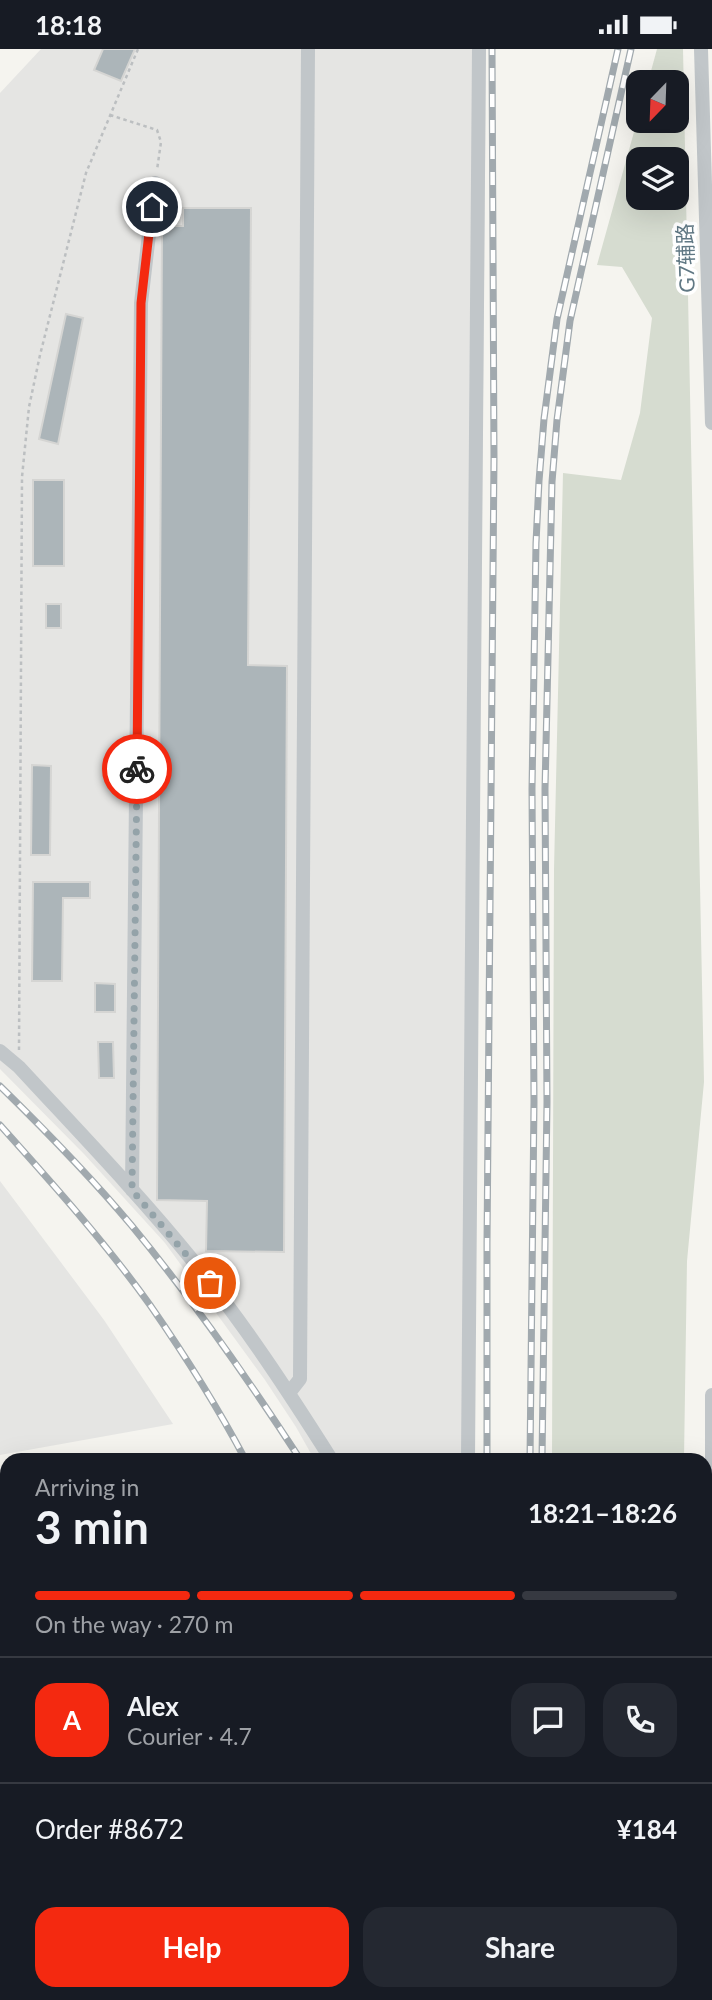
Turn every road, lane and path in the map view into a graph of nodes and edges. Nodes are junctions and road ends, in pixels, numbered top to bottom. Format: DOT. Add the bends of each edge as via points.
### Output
graph roads {
  1 [pos="138,49"];
  2 [pos="308,49"];
  3 [pos="480,49"];
  4 [pos="701,49"];
  5 [pos="110,115"];
  6 [pos="155,183"];
  7 [pos="712,423"];
  8 [pos="0,1051"];
  9 [pos="19,1067"];
  10 [pos="132,1190"];
  11 [pos="289,1393"];
  12 [pos="712,1395"];
  13 [pos="327,1453"];
  14 [pos="468,1453"];
  15 [pos="712,1479"];
  1 -- 5 [label="path"];
  2 -- 11 [label="street" via="300,1379"];
  3 -- 14 [label="street"];
  4 -- 7 [label="street, G7辅路"];
  5 -- 6 [label="path" via="157,130 161,142"];
  5 -- 9 [label="path" via="86,173 40,355 22,477"];
  6 -- 10 [label="street" via="141,303"];
  8 -- 9 [label="street"];
  9 -- 10 [label="street"];
  10 -- 11 [label="street" via="242,1324"];
  11 -- 13 [label="street"];
  12 -- 15 [label="street"];
}
